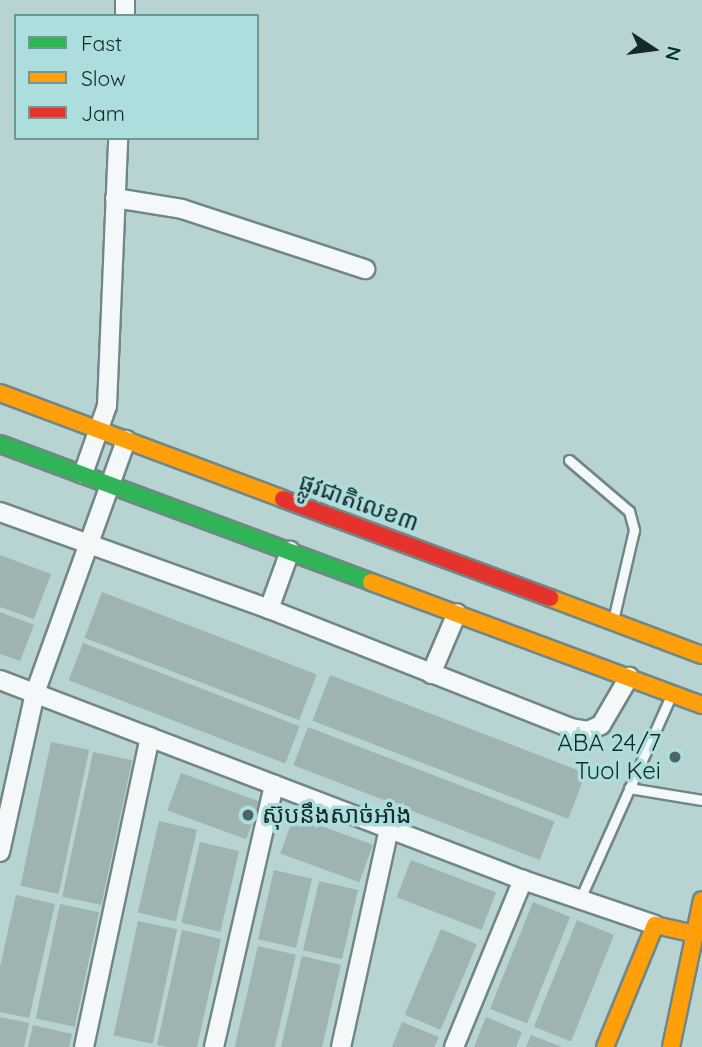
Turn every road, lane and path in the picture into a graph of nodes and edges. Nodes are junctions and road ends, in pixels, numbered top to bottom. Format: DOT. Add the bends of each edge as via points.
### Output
graph roads {
  1 [pos="118,140"];
  2 [pos="116,198"];
  3 [pos="365,269"];
  4 [pos="0,393"];
  5 [pos="100,430"];
  6 [pos="126,440"];
  7 [pos="0,444"];
  8 [pos="569,460"];
  9 [pos="83,474"];
  10 [pos="109,484"];
  11 [pos="0,512"];
  12 [pos="86,544"];
  13 [pos="290,551"];
  14 [pos="268,609"];
  15 [pos="457,613"];
  16 [pos="613,621"];
  17 [pos="702,655"];
  18 [pos="431,674"];
  19 [pos="629,677"];
  20 [pos="0,680"];
  21 [pos="35,693"];
  22 [pos="672,694"];
  23 [pos="702,705"];
  24 [pos="150,737"];
  25 [pos="274,785"];
  26 [pos="629,788"];
  27 [pos="702,800"];
  28 [pos="389,828"];
  29 [pos="0,852"];
  30 [pos="523,880"];
  31 [pos="580,899"];
  32 [pos="702,900"];
  33 [pos="655,925"];
  34 [pos="695,934"];
  35 [pos="84,1047"];
  36 [pos="214,1047"];
  37 [pos="341,1047"];
  38 [pos="454,1047"];
  39 [pos="605,1047"];
  40 [pos="671,1047"];
  1 -- 2 [label="street"];
  2 -- 3 [label="street" via="183,209"];
  2 -- 5 [label="street" via="107,406"];
  4 -- 5 [label="main road, ផ្លូវជាតិលេខ៣"];
  5 -- 6 [label="main road, ផ្លូវជាតិលេខ៣"];
  5 -- 9 [label="street"];
  6 -- 10 [label="street"];
  6 -- 16 [label="main road, ផ្លូវជាតិលេខ៣"];
  7 -- 9 [label="main road"];
  8 -- 16 [label="lane" via="629,511 634,530"];
  9 -- 10 [label="main road"];
  10 -- 12 [label="street"];
  10 -- 13 [label="main road"];
  11 -- 12 [label="street"];
  12 -- 14 [label="street"];
  12 -- 21 [label="street"];
  13 -- 14 [label="street"];
  13 -- 15 [label="main road"];
  14 -- 18 [label="street"];
  15 -- 18 [label="street"];
  15 -- 19 [label="main road"];
  16 -- 17 [label="main road, ផ្លូវជាតិលេខ៣"];
  18 -- 19 [label="street" via="588,731 601,725"];
  19 -- 22 [label="main road"];
  20 -- 21 [label="street"];
  21 -- 24 [label="street"];
  21 -- 29 [label="street"];
  22 -- 23 [label="main road"];
  22 -- 26 [label="lane"];
  24 -- 25 [label="street"];
  24 -- 35 [label="street"];
  25 -- 28 [label="street"];
  25 -- 36 [label="street"];
  26 -- 27 [label="lane"];
  26 -- 31 [label="lane"];
  28 -- 30 [label="street"];
  28 -- 37 [label="street"];
  30 -- 31 [label="street"];
  30 -- 38 [label="street"];
  31 -- 33 [label="street"];
  32 -- 34 [label="main road"];
  33 -- 34 [label="main road"];
  33 -- 39 [label="main road"];
  34 -- 40 [label="main road"];
}
